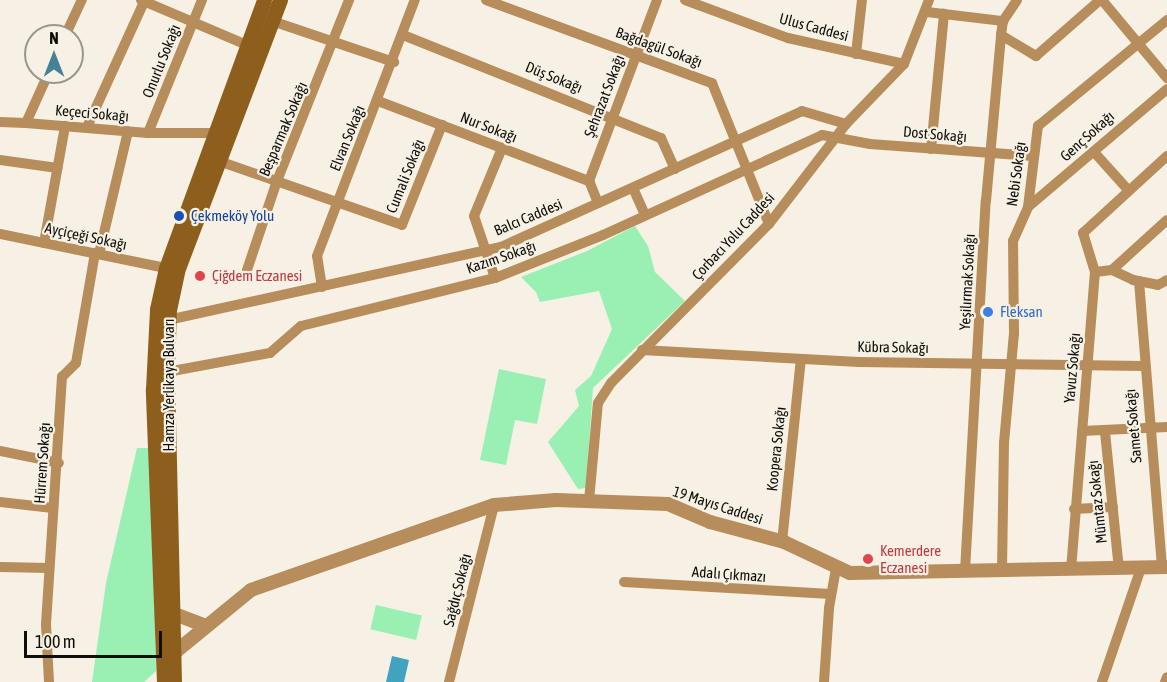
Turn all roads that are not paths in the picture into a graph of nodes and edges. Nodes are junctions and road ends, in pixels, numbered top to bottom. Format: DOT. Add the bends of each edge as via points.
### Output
graph roads {
  1 [pos="82,0"];
  2 [pos="143,0"];
  3 [pos="202,0"];
  4 [pos="264,0"];
  5 [pos="280,0"];
  6 [pos="348,0"];
  7 [pos="415,0"];
  8 [pos="486,0"];
  9 [pos="657,0"];
  10 [pos="685,0"];
  11 [pos="862,0"];
  12 [pos="929,0"];
  13 [pos="1017,0"];
  14 [pos="1101,0"];
  15 [pos="927,12"];
  16 [pos="944,14"];
  17 [pos="1167,20"];
  18 [pos="193,21"];
  19 [pos="272,21"];
  20 [pos="1003,21"];
  21 [pos="71,24"];
  22 [pos="403,35"];
  23 [pos="1001,35"];
  24 [pos="334,41"];
  25 [pos="1138,46"];
  26 [pos="254,48"];
  27 [pos="856,54"];
  28 [pos="636,55"];
  29 [pos="394,62"];
  30 [pos="904,64"];
  31 [pos="1167,78"];
  32 [pos="44,84"];
  33 [pos="1167,89"];
  34 [pos="378,101"];
  35 [pos="612,118"];
  36 [pos="0,122"];
  37 [pos="26,123"];
  38 [pos="846,124"];
  39 [pos="442,125"];
  40 [pos="65,126"];
  41 [pos="87,127"];
  42 [pos="128,131"];
  43 [pos="148,133"];
  44 [pos="213,133"];
  45 [pos="836,138"];
  46 [pos="736,141"];
  47 [pos="502,148"];
  48 [pos="931,149"];
  49 [pos="1094,152"];
  50 [pos="992,154"];
  51 [pos="1033,156"];
  52 [pos="1167,156"];
  53 [pos="212,158"];
  54 [pos="0,160"];
  55 [pos="57,168"];
  56 [pos="746,168"];
  57 [pos="675,169"];
  58 [pos="277,181"];
  59 [pos="589,181"];
  60 [pos="633,188"];
  61 [pos="1129,191"];
  62 [pos="338,202"];
  63 [pos="598,203"];
  64 [pos="1028,207"];
  65 [pos="645,215"];
  66 [pos="1167,220"];
  67 [pos="769,224"];
  68 [pos="0,234"];
  69 [pos="44,243"];
  70 [pos="483,251"];
  71 [pos="97,254"];
  72 [pos="172,270"];
  73 [pos="247,270"];
  74 [pos="1112,270"];
  75 [pos="1095,272"];
  76 [pos="495,278"];
  77 [pos="1167,280"];
  78 [pos="1139,281"];
  79 [pos="321,287"];
  80 [pos="168,320"];
  81 [pos="642,350"];
  82 [pos="801,359"];
  83 [pos="976,364"];
  84 [pos="1012,364"];
  85 [pos="1088,365"];
  86 [pos="1144,366"];
  87 [pos="167,372"];
  88 [pos="1167,427"];
  89 [pos="1149,429"];
  90 [pos="1082,431"];
  91 [pos="1105,432"];
  92 [pos="0,451"];
  93 [pos="59,463"];
  94 [pos="589,501"];
  95 [pos="0,502"];
  96 [pos="494,505"];
  97 [pos="1113,507"];
  98 [pos="53,508"];
  99 [pos="1074,509"];
  100 [pos="782,542"];
  101 [pos="0,567"];
  102 [pos="1165,567"];
  103 [pos="49,568"];
  104 [pos="1142,568"];
  105 [pos="1119,569"];
  106 [pos="836,570"];
  107 [pos="1002,570"];
  108 [pos="1071,570"];
  109 [pos="965,571"];
  110 [pos="624,582"];
  111 [pos="831,594"];
  112 [pos="172,613"];
  113 [pos="206,626"];
  114 [pos="174,652"];
  115 [pos="1167,676"];
  116 [pos="49,682"];
  117 [pos="164,682"];
  118 [pos="174,682"];
  119 [pos="449,682"];
  120 [pos="824,682"];
  121 [pos="1102,682"];
  122 [pos="1165,682"];
  1 -- 21 [label="street"];
  2 -- 18 [label="street"];
  2 -- 41 [label="street"];
  3 -- 18 [label="street, Onurlu Sokağı"];
  4 -- 26 [label="main road, Hamza Yerlikaya Bulvarı"];
  5 -- 19 [label="main road, Hamza Yerlikaya Bulvarı"];
  6 -- 24 [label="street, Beşparmak Sokağı"];
  7 -- 22 [label="street, Elvan Sokağı"];
  8 -- 28 [label="street, Bağdagül Sokağı"];
  9 -- 28 [label="street, Şehrazat Sokağı"];
  10 -- 27 [label="street, Ulus Caddesi" via="788,38"];
  11 -- 27 [label="street"];
  12 -- 15 [label="street, Çorbacı Yolu Caddesi"];
  13 -- 20 [label="street, Yeşilırmak Sokağı"];
  14 -- 23 [label="street" via="1036,56"];
  14 -- 25 [label="street"];
  15 -- 16 [label="street"];
  15 -- 30 [label="street, Çorbacı Yolu Caddesi"];
  16 -- 20 [label="street"];
  16 -- 48 [label="street"];
  17 -- 25 [label="street, Nebi Sokağı"];
  18 -- 26 [label="street"];
  18 -- 43 [label="street, Onurlu Sokağı"];
  19 -- 24 [label="street"];
  19 -- 26 [label="main road, Hamza Yerlikaya Bulvarı"];
  20 -- 23 [label="street, Yeşilırmak Sokağı"];
  22 -- 29 [label="street, Elvan Sokağı"];
  22 -- 35 [label="street, Düş Sokağı"];
  23 -- 50 [label="street, Yeşilırmak Sokağı"];
  24 -- 29 [label="street"];
  24 -- 58 [label="street, Beşparmak Sokağı"];
  25 -- 31 [label="street"];
  25 -- 51 [label="street, Nebi Sokağı" via="1038,126"];
  26 -- 44 [label="main road, Hamza Yerlikaya Bulvarı"];
  26 -- 53 [label="main road, Hamza Yerlikaya Bulvarı"];
  27 -- 30 [label="street, Ulus Caddesi"];
  28 -- 35 [label="street, Şehrazat Sokağı"];
  28 -- 46 [label="street, Bağdagül Sokağı" via="712,83"];
  29 -- 34 [label="street, Elvan Sokağı"];
  30 -- 38 [label="street, Çorbacı Yolu Caddesi"];
  32 -- 37 [label="street, Keçeci Sokağı"];
  33 -- 49 [label="street, Genç Sokağı"];
  34 -- 39 [label="street, Nur Sokağı"];
  34 -- 62 [label="street, Elvan Sokağı"];
  35 -- 57 [label="street, Düş Sokağı" via="661,138"];
  35 -- 59 [label="street, Şehrazat Sokağı"];
  36 -- 37 [label="street"];
  37 -- 40 [label="street, Keçeci Sokağı"];
  38 -- 45 [label="street, Çorbacı Yolu Caddesi"];
  38 -- 46 [label="street, Balcı Caddesi" via="802,111"];
  39 -- 47 [label="street, Nur Sokağı"];
  39 -- 62 [label="street, Cumali Sokağı" via="402,225"];
  40 -- 41 [label="street, Keçeci Sokağı"];
  40 -- 55 [label="street"];
  41 -- 42 [label="street, Keçeci Sokağı"];
  42 -- 43 [label="street, Keçeci Sokağı"];
  42 -- 71 [label="street, Hürrem Sokağı"];
  43 -- 44 [label="street, Keçeci Sokağı"];
  44 -- 53 [label="main road, Hamza Yerlikaya Bulvarı"];
  45 -- 48 [label="street, Dost Sokağı"];
  45 -- 56 [label="street, Kazım Sokağı" via="822,135"];
  45 -- 67 [label="street, Çorbacı Yolu Caddesi"];
  46 -- 56 [label="street, Bağdagül Sokağı"];
  46 -- 57 [label="street, Balcı Caddesi"];
  47 -- 59 [label="street, Nur Sokağı"];
  47 -- 70 [label="street" via="474,216"];
  48 -- 50 [label="street, Dost Sokağı"];
  49 -- 61 [label="street"];
  49 -- 64 [label="street, Genç Sokağı"];
  50 -- 51 [label="street, Dost Sokağı"];
  50 -- 83 [label="street, Yeşilırmak Sokağı"];
  51 -- 64 [label="street, Nebi Sokağı"];
  52 -- 61 [label="street, Yavuz Sokağı"];
  53 -- 58 [label="street, Cumali Sokağı"];
  53 -- 72 [label="main road, Hamza Yerlikaya Bulvarı"];
  54 -- 55 [label="street"];
  55 -- 69 [label="street"];
  56 -- 65 [label="street, Kazım Sokağı"];
  56 -- 67 [label="street, Bağdagül Sokağı"];
  57 -- 60 [label="street, Balcı Caddesi"];
  58 -- 62 [label="street, Cumali Sokağı"];
  58 -- 73 [label="street, Beşparmak Sokağı"];
  59 -- 63 [label="street"];
  60 -- 63 [label="street, Balcı Caddesi"];
  60 -- 65 [label="street"];
  61 -- 75 [label="street, Yavuz Sokağı" via="1083,233"];
  62 -- 79 [label="street, Elvan Sokağı" via="317,256"];
  63 -- 70 [label="street, Balcı Caddesi" via="501,247"];
  64 -- 84 [label="street, Nebi Sokağı" via="1013,241"];
  65 -- 76 [label="street, Kazım Sokağı"];
  66 -- 74 [label="street"];
  67 -- 81 [label="street, Çorbacı Yolu Caddesi"];
  68 -- 69 [label="street, Ayçiçeği Sokağı"];
  69 -- 71 [label="street, Ayçiçeği Sokağı"];
  70 -- 76 [label="street"];
  70 -- 79 [label="street, Balcı Caddesi"];
  71 -- 72 [label="street, Ayçiçeği Sokağı"];
  71 -- 93 [label="street, Hürrem Sokağı" via="76,363 62,377"];
  72 -- 80 [label="main road, Hamza Yerlikaya Bulvarı"];
  72 -- 117 [label="main road, Hamza Yerlikaya Bulvarı" via="157,309 153,360"];
  74 -- 75 [label="street"];
  74 -- 78 [label="street"];
  75 -- 85 [label="street, Yavuz Sokağı"];
  76 -- 87 [label="street, Kazım Sokağı" via="301,326 270,353"];
  77 -- 78 [label="street" via="1158,285"];
  78 -- 86 [label="street, Samet Sokağı"];
  79 -- 80 [label="street, Balcı Caddesi"];
  80 -- 87 [label="main road, Hamza Yerlikaya Bulvarı"];
  81 -- 82 [label="street, Kübra Sokağı"];
  81 -- 94 [label="street, Çorbacı Yolu Caddesi" via="598,403"];
  82 -- 83 [label="street, Kübra Sokağı"];
  82 -- 100 [label="street, Koopera Sokağı"];
  83 -- 84 [label="street, Kübra Sokağı"];
  83 -- 109 [label="street, Yeşilırmak Sokağı"];
  84 -- 85 [label="street, Kübra Sokağı"];
  84 -- 107 [label="street, Nebi Sokağı" via="1004,443"];
  85 -- 86 [label="street, Kübra Sokağı"];
  85 -- 90 [label="street, Yavuz Sokağı"];
  86 -- 89 [label="street, Samet Sokağı"];
  87 -- 112 [label="main road, Hamza Yerlikaya Bulvarı"];
  88 -- 89 [label="street"];
  89 -- 91 [label="street"];
  89 -- 102 [label="street, Samet Sokağı"];
  90 -- 91 [label="street"];
  90 -- 99 [label="street, Yavuz Sokağı"];
  91 -- 97 [label="street, Mümtaz Sokağı"];
  92 -- 93 [label="street"];
  93 -- 98 [label="street, Hürrem Sokağı"];
  94 -- 96 [label="street, 19 Mayıs Caddesi"];
  94 -- 100 [label="street, 19 Mayıs Caddesi" via="668,504 710,522"];
  95 -- 98 [label="street"];
  96 -- 113 [label="street, 19 Mayıs Caddesi" via="251,590"];
  96 -- 119 [label="street, Sağdıç Sokağı"];
  97 -- 99 [label="street"];
  97 -- 105 [label="street, Mümtaz Sokağı"];
  98 -- 103 [label="street, Hürrem Sokağı"];
  99 -- 108 [label="street, Yavuz Sokağı"];
  100 -- 106 [label="street, 19 Mayıs Caddesi"];
  101 -- 103 [label="street"];
  102 -- 104 [label="street, 19 Mayıs Caddesi"];
  103 -- 116 [label="street, Hürrem Sokağı"];
  104 -- 105 [label="street, 19 Mayıs Caddesi"];
  104 -- 121 [label="street"];
  105 -- 108 [label="street, 19 Mayıs Caddesi"];
  106 -- 109 [label="street, 19 Mayıs Caddesi"];
  106 -- 111 [label="street"];
  107 -- 108 [label="street, 19 Mayıs Caddesi"];
  107 -- 109 [label="street, 19 Mayıs Caddesi"];
  110 -- 111 [label="street, Adalı Çıkmazı"];
  111 -- 120 [label="street"];
  112 -- 113 [label="street"];
  112 -- 114 [label="main road, Hamza Yerlikaya Bulvarı"];
  113 -- 114 [label="street, 19 Mayıs Caddesi"];
  114 -- 118 [label="main road, Hamza Yerlikaya Bulvarı"];
  115 -- 122 [label="street"];
}
